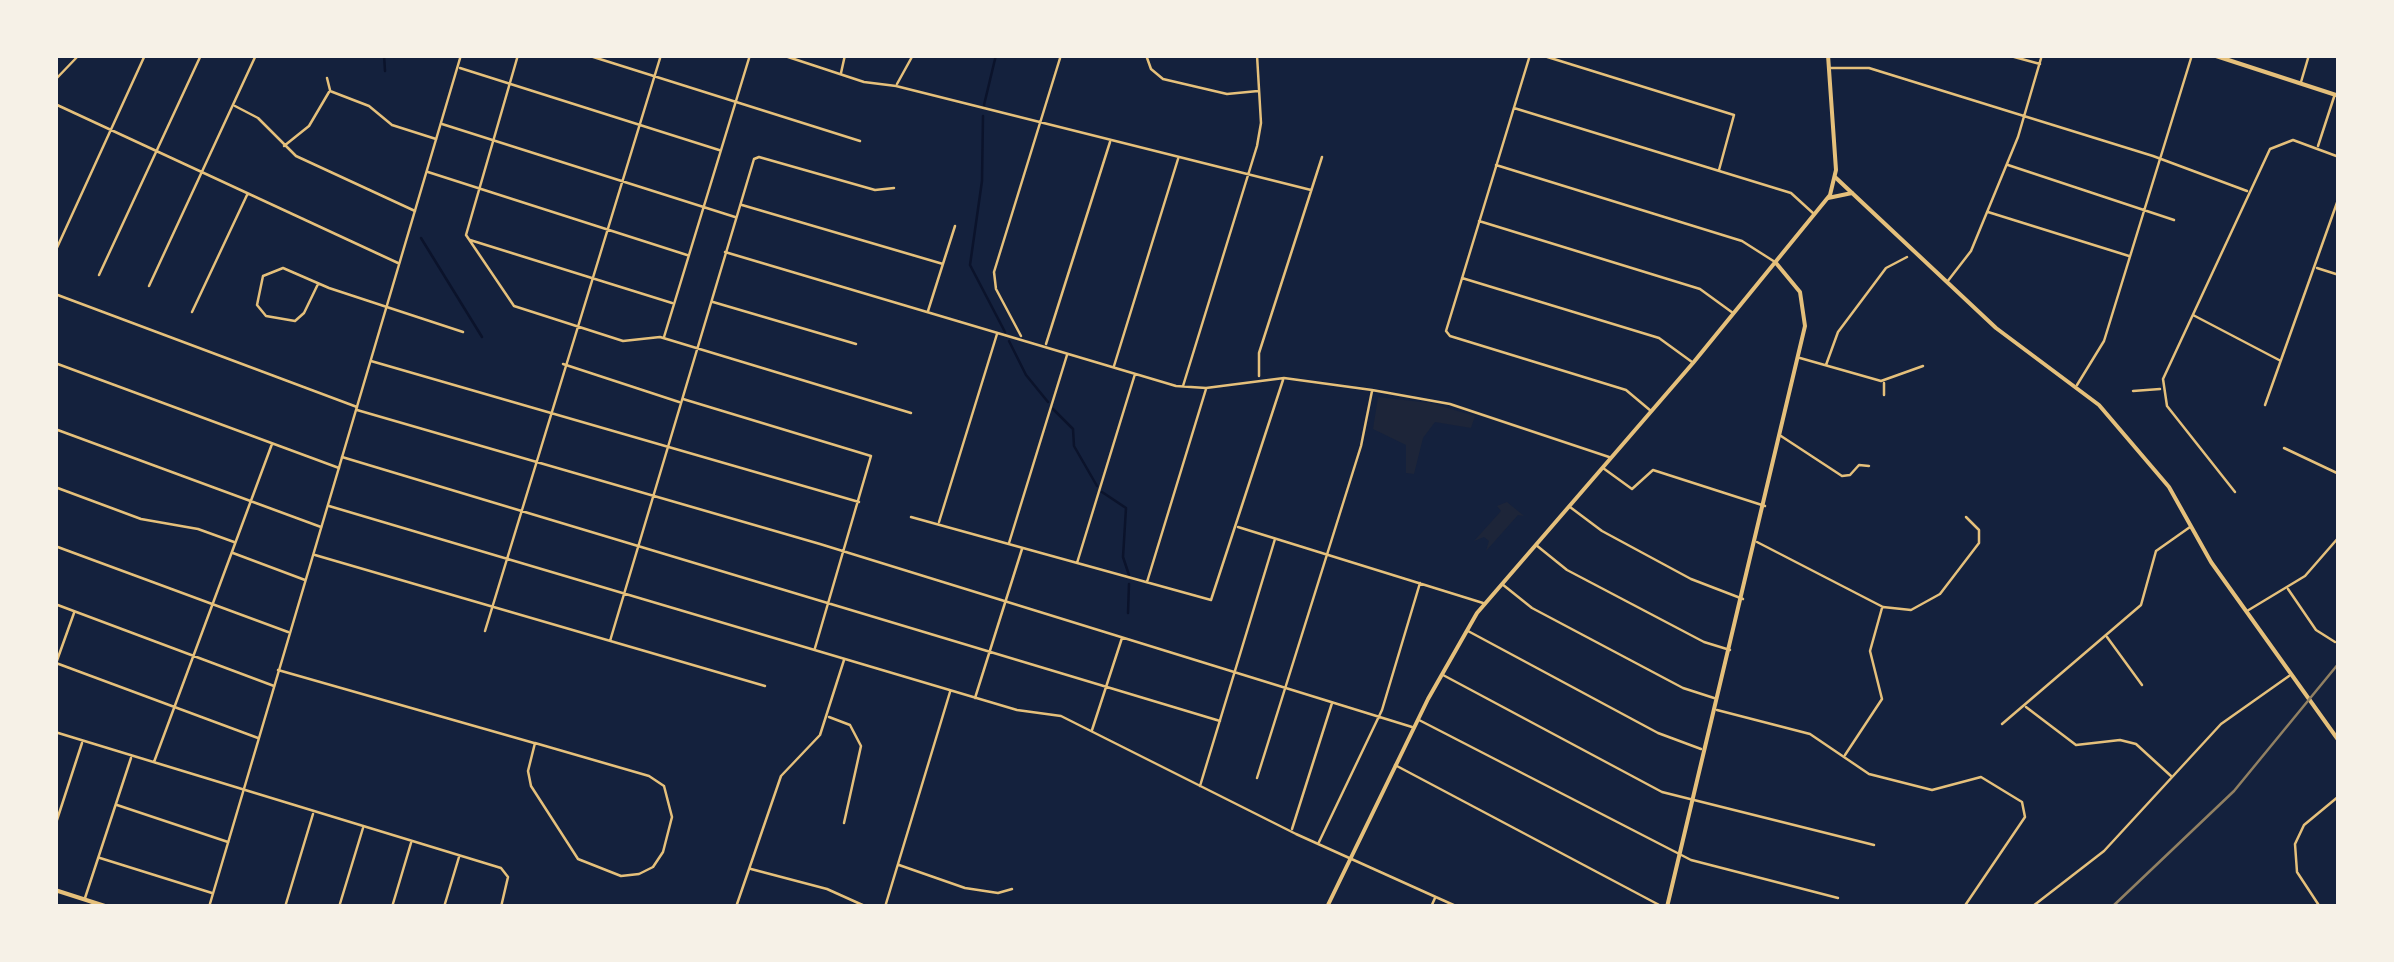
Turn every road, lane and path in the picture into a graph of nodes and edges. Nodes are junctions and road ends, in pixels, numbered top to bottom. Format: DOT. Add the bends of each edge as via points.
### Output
graph roads {
  1 [pos="79,55"];
  2 [pos="145,55"];
  3 [pos="200,55"];
  4 [pos="256,55"];
  5 [pos="462,55"];
  6 [pos="518,55"];
  7 [pos="587,55"];
  8 [pos="661,55"];
  9 [pos="750,55"];
  10 [pos="782,55"];
  11 [pos="846,55"];
  12 [pos="913,55"];
  13 [pos="1061,55"];
  14 [pos="1146,55"];
  15 [pos="1257,55"];
  16 [pos="1530,55"];
  17 [pos="1541,55"];
  18 [pos="1828,55"];
  19 [pos="2007,55"];
  20 [pos="2042,55"];
  21 [pos="2192,55"];
  22 [pos="2213,55"];
  23 [pos="2308,55"];
  24 [pos="2040,64"];
  25 [pos="458,67"];
  26 [pos="1829,68"];
  27 [pos="841,74"];
  28 [pos="654,76"];
  29 [pos="327,78"];
  30 [pos="55,80"];
  31 [pos="510,84"];
  32 [pos="2300,84"];
  33 [pos="896,86"];
  34 [pos="330,91"];
  35 [pos="1258,91"];
  36 [pos="2337,96"];
  37 [pos="736,102"];
  38 [pos="55,104"];
  39 [pos="234,106"];
  40 [pos="1514,108"];
  41 [pos="2024,116"];
  42 [pos="441,124"];
  43 [pos="639,124"];
  44 [pos="1040,124"];
  45 [pos="110,130"];
  46 [pos="436,139"];
  47 [pos="493,140"];
  48 [pos="860,140"];
  49 [pos="1111,140"];
  50 [pos="284,147"];
  51 [pos="2318,148"];
  52 [pos="720,150"];
  53 [pos="156,151"];
  54 [pos="1179,157"];
  55 [pos="1322,157"];
  56 [pos="2339,157"];
  57 [pos="2159,158"];
  58 [pos="2006,164"];
  59 [pos="1496,165"];
  60 [pos="427,171"];
  61 [pos="1718,172"];
  62 [pos="202,173"];
  63 [pos="1249,174"];
  64 [pos="1835,176"];
  65 [pos="621,180"];
  66 [pos="480,188"];
  67 [pos="894,188"];
  68 [pos="1311,190"];
  69 [pos="1852,192"];
  70 [pos="2249,192"];
  71 [pos="248,193"];
  72 [pos="2339,197"];
  73 [pos="1828,198"];
  74 [pos="740,205"];
  75 [pos="703,207"];
  76 [pos="2144,208"];
  77 [pos="415,212"];
  78 [pos="1987,212"];
  79 [pos="1815,215"];
  80 [pos="736,218"];
  81 [pos="2174,220"];
  82 [pos="1478,221"];
  83 [pos="955,226"];
  84 [pos="605,229"];
  85 [pos="470,240"];
  86 [pos="55,252"];
  87 [pos="725,252"];
  88 [pos="688,256"];
  89 [pos="2129,256"];
  90 [pos="1907,258"];
  91 [pos="1776,262"];
  92 [pos="400,264"];
  93 [pos="943,264"];
  94 [pos="2314,267"];
  95 [pos="99,275"];
  96 [pos="2339,275"];
  97 [pos="1461,277"];
  98 [pos="590,278"];
  99 [pos="1947,282"];
  100 [pos="318,284"];
  101 [pos="149,286"];
  102 [pos="55,294"];
  103 [pos="711,302"];
  104 [pos="674,304"];
  105 [pos="387,305"];
  106 [pos="192,312"];
  107 [pos="928,312"];
  108 [pos="1734,314"];
  109 [pos="2192,314"];
  110 [pos="575,326"];
  111 [pos="463,332"];
  112 [pos="998,332"];
  113 [pos="664,338"];
  114 [pos="1023,340"];
  115 [pos="856,344"];
  116 [pos="1046,347"];
  117 [pos="696,350"];
  118 [pos="1067,354"];
  119 [pos="1799,357"];
  120 [pos="2281,360"];
  121 [pos="370,361"];
  122 [pos="55,363"];
  123 [pos="1694,363"];
  124 [pos="563,364"];
  125 [pos="1826,366"];
  126 [pos="1923,366"];
  127 [pos="1114,367"];
  128 [pos="1135,373"];
  129 [pos="1284,378"];
  130 [pos="1259,379"];
  131 [pos="1884,382"];
  132 [pos="2076,385"];
  133 [pos="1183,387"];
  134 [pos="1206,388"];
  135 [pos="2162,389"];
  136 [pos="1372,390"];
  137 [pos="2133,391"];
  138 [pos="1884,395"];
  139 [pos="681,401"];
  140 [pos="2265,405"];
  141 [pos="357,408"];
  142 [pos="1652,411"];
  143 [pos="549,412"];
  144 [pos="911,414"];
  145 [pos="55,429"];
  146 [pos="1781,436"];
  147 [pos="272,444"];
  148 [pos="668,447"];
  149 [pos="2284,448"];
  150 [pos="342,457"];
  151 [pos="1610,458"];
  152 [pos="534,461"];
  153 [pos="1869,466"];
  154 [pos="1602,467"];
  155 [pos="339,468"];
  156 [pos="2339,474"];
  157 [pos="55,486"];
  158 [pos="2235,492"];
  159 [pos="653,495"];
  160 [pos="251,501"];
  161 [pos="859,502"];
  162 [pos="328,506"];
  163 [pos="1568,506"];
  164 [pos="1765,506"];
  165 [pos="520,510"];
  166 [pos="1966,516"];
  167 [pos="911,517"];
  168 [pos="938,525"];
  169 [pos="2191,526"];
  170 [pos="1238,527"];
  171 [pos="321,528"];
  172 [pos="2339,537"];
  173 [pos="1276,538"];
  174 [pos="236,542"];
  175 [pos="1757,542"];
  176 [pos="1009,544"];
  177 [pos="1535,544"];
  178 [pos="55,546"];
  179 [pos="638,546"];
  180 [pos="1022,548"];
  181 [pos="844,552"];
  182 [pos="232,553"];
  183 [pos="313,554"];
  184 [pos="1326,554"];
  185 [pos="506,558"];
  186 [pos="1077,563"];
  187 [pos="305,580"];
  188 [pos="1147,583"];
  189 [pos="1420,583"];
  190 [pos="1501,583"];
  191 [pos="2288,588"];
  192 [pos="624,592"];
  193 [pos="1743,599"];
  194 [pos="1006,601"];
  195 [pos="828,603"];
  196 [pos="1485,603"];
  197 [pos="55,604"];
  198 [pos="212,604"];
  199 [pos="492,606"];
  200 [pos="1882,606"];
  201 [pos="75,612"];
  202 [pos="2246,612"];
  203 [pos="485,631"];
  204 [pos="1466,631"];
  205 [pos="290,632"];
  206 [pos="1122,636"];
  207 [pos="2106,636"];
  208 [pos="610,641"];
  209 [pos="2334,642"];
  210 [pos="815,649"];
  211 [pos="991,650"];
  212 [pos="1730,650"];
  213 [pos="194,656"];
  214 [pos="844,658"];
  215 [pos="56,664"];
  216 [pos="278,670"];
  217 [pos="1235,672"];
  218 [pos="1442,674"];
  219 [pos="2291,676"];
  220 [pos="2142,685"];
  221 [pos="274,686"];
  222 [pos="765,686"];
  223 [pos="1106,687"];
  224 [pos="1284,687"];
  225 [pos="950,691"];
  226 [pos="976,698"];
  227 [pos="1718,698"];
  228 [pos="1332,702"];
  229 [pos="174,707"];
  230 [pos="2026,707"];
  231 [pos="1715,710"];
  232 [pos="1379,716"];
  233 [pos="828,717"];
  234 [pos="1418,719"];
  235 [pos="1220,722"];
  236 [pos="2002,724"];
  237 [pos="1414,727"];
  238 [pos="55,732"];
  239 [pos="1092,732"];
  240 [pos="258,738"];
  241 [pos="2339,741"];
  242 [pos="82,742"];
  243 [pos="535,743"];
  244 [pos="1705,750"];
  245 [pos="132,757"];
  246 [pos="1844,757"];
  247 [pos="153,764"];
  248 [pos="1395,765"];
  249 [pos="2172,777"];
  250 [pos="1257,778"];
  251 [pos="1200,786"];
  252 [pos="242,792"];
  253 [pos="2339,796"];
  254 [pos="1693,800"];
  255 [pos="116,805"];
  256 [pos="314,812"];
  257 [pos="844,824"];
  258 [pos="55,826"];
  259 [pos="363,827"];
  260 [pos="1290,832"];
  261 [pos="412,841"];
  262 [pos="228,842"];
  263 [pos="1318,844"];
  264 [pos="1874,845"];
  265 [pos="1680,852"];
  266 [pos="460,855"];
  267 [pos="98,858"];
  268 [pos="1350,860"];
  269 [pos="898,865"];
  270 [pos="749,868"];
  271 [pos="1012,889"];
  272 [pos="55,890"];
  273 [pos="213,893"];
  274 [pos="1436,897"];
  275 [pos="1838,898"];
  276 [pos="85,900"];
  277 [pos="96,903"];
  278 [pos="2034,906"];
  279 [pos="84,907"];
  280 [pos="108,907"];
  281 [pos="208,907"];
  282 [pos="286,907"];
  283 [pos="338,907"];
  284 [pos="392,907"];
  285 [pos="444,907"];
  286 [pos="501,907"];
  287 [pos="736,907"];
  288 [pos="867,907"];
  289 [pos="885,907"];
  290 [pos="1327,907"];
  291 [pos="1432,907"];
  292 [pos="1458,907"];
  293 [pos="1665,907"];
  294 [pos="1964,907"];
  295 [pos="2320,907"];
  1 -- 30 [label="street"];
  2 -- 45 [label="street"];
  3 -- 53 [label="street"];
  4 -- 39 [label="street"];
  5 -- 25 [label="street"];
  6 -- 31 [label="street"];
  7 -- 28 [label="street"];
  8 -- 28 [label="street"];
  9 -- 37 [label="street"];
  10 -- 27 [label="street"];
  11 -- 27 [label="street"];
  12 -- 33 [label="street"];
  13 -- 44 [label="street"];
  14 -- 35 [label="street" via="1164,78 1226,94"];
  15 -- 35 [label="street"];
  16 -- 40 [label="street"];
  17 -- 61 [label="street" via="1734,115"];
  18 -- 26 [label="main road"];
  19 -- 24 [label="street"];
  20 -- 24 [label="street"];
  21 -- 57 [label="street"];
  22 -- 32 [label="main road"];
  23 -- 32 [label="street"];
  24 -- 41 [label="street"];
  25 -- 31 [label="street"];
  25 -- 42 [label="street"];
  26 -- 41 [label="street" via="1868,68"];
  26 -- 64 [label="main road"];
  27 -- 33 [label="street"];
  28 -- 37 [label="street"];
  28 -- 43 [label="street"];
  29 -- 34 [label="street"];
  31 -- 43 [label="street"];
  31 -- 47 [label="street"];
  32 -- 36 [label="main road"];
  33 -- 44 [label="street"];
  34 -- 46 [label="street" via="369,106 392,125"];
  34 -- 50 [label="street" via="309,126"];
  35 -- 63 [label="street" via="1261,123"];
  36 -- 51 [label="street"];
  37 -- 48 [label="street"];
  37 -- 52 [label="street"];
  38 -- 45 [label="street"];
  39 -- 50 [label="street" via="258,118"];
  39 -- 62 [label="street"];
  40 -- 59 [label="street"];
  40 -- 61 [label="street"];
  41 -- 57 [label="street"];
  41 -- 58 [label="street"];
  42 -- 46 [label="street"];
  42 -- 47 [label="street"];
  43 -- 52 [label="street"];
  43 -- 65 [label="street"];
  44 -- 49 [label="street"];
  44 -- 114 [label="street" via="994,272"];
  45 -- 53 [label="street"];
  45 -- 86 [label="street"];
  46 -- 60 [label="street"];
  47 -- 65 [label="street"];
  47 -- 66 [label="street"];
  49 -- 54 [label="street"];
  49 -- 116 [label="street"];
  50 -- 77 [label="street"];
  51 -- 56 [label="street"];
  51 -- 70 [label="street" via="2294,140 2274,145"];
  52 -- 75 [label="street"];
  53 -- 62 [label="street"];
  53 -- 95 [label="street"];
  54 -- 63 [label="street"];
  54 -- 127 [label="street"];
  55 -- 68 [label="street"];
  57 -- 70 [label="street"];
  57 -- 76 [label="street"];
  58 -- 76 [label="street"];
  58 -- 78 [label="street"];
  59 -- 82 [label="street"];
  59 -- 91 [label="street" via="1742,241"];
  60 -- 66 [label="street"];
  60 -- 77 [label="street"];
  61 -- 79 [label="street" via="1791,193"];
  62 -- 71 [label="street"];
  62 -- 101 [label="street"];
  63 -- 68 [label="street"];
  63 -- 133 [label="street"];
  64 -- 69 [label="main road"];
  64 -- 73 [label="main road"];
  65 -- 75 [label="street"];
  65 -- 84 [label="street"];
  66 -- 84 [label="street"];
  66 -- 85 [label="street" via="466,231"];
  67 -- 74 [label="street" via="875,190 756,157"];
  68 -- 130 [label="street" via="1260,353"];
  69 -- 73 [label="main road"];
  69 -- 99 [label="main road"];
  70 -- 109 [label="street"];
  71 -- 92 [label="street"];
  71 -- 106 [label="street"];
  72 -- 94 [label="street"];
  73 -- 79 [label="main road"];
  74 -- 80 [label="street"];
  74 -- 93 [label="street"];
  75 -- 80 [label="street"];
  75 -- 88 [label="street"];
  76 -- 81 [label="street"];
  76 -- 89 [label="street"];
  77 -- 92 [label="street"];
  78 -- 89 [label="street"];
  78 -- 99 [label="street" via="1971,251"];
  79 -- 91 [label="main road"];
  80 -- 87 [label="street"];
  82 -- 97 [label="street"];
  82 -- 108 [label="street" via="1700,290"];
  83 -- 93 [label="street"];
  84 -- 88 [label="street"];
  84 -- 98 [label="street"];
  85 -- 98 [label="street"];
  85 -- 110 [label="street" via="514,306"];
  87 -- 103 [label="street"];
  87 -- 107 [label="street"];
  88 -- 104 [label="street"];
  89 -- 132 [label="street" via="2104,341"];
  90 -- 125 [label="street" via="1886,268 1838,332"];
  91 -- 108 [label="main road"];
  91 -- 119 [label="main road" via="1803,300"];
  92 -- 105 [label="street"];
  93 -- 107 [label="street"];
  94 -- 96 [label="street"];
  94 -- 120 [label="street"];
  97 -- 123 [label="street" via="1659,338"];
  97 -- 142 [label="street" via="1448,334 1618,387"];
  98 -- 104 [label="street"];
  98 -- 110 [label="street"];
  99 -- 132 [label="main road" via="2015,344"];
  100 -- 100 [label="street" via="273,268 260,280 257,305 266,316 295,321"];
  100 -- 105 [label="street"];
  102 -- 141 [label="street"];
  103 -- 115 [label="street"];
  103 -- 117 [label="street"];
  104 -- 113 [label="street"];
  105 -- 111 [label="street"];
  105 -- 121 [label="street"];
  107 -- 112 [label="street"];
  108 -- 123 [label="main road"];
  109 -- 120 [label="street"];
  109 -- 135 [label="street"];
  110 -- 113 [label="street" via="623,341"];
  110 -- 124 [label="street"];
  112 -- 114 [label="street"];
  112 -- 168 [label="street"];
  113 -- 117 [label="street"];
  114 -- 116 [label="street"];
  116 -- 118 [label="street"];
  117 -- 139 [label="street"];
  117 -- 144 [label="street"];
  118 -- 127 [label="street"];
  118 -- 176 [label="street"];
  119 -- 125 [label="street"];
  119 -- 146 [label="main road"];
  120 -- 140 [label="street"];
  121 -- 141 [label="street"];
  121 -- 143 [label="street"];
  122 -- 147 [label="street"];
  123 -- 142 [label="main road"];
  124 -- 139 [label="street"];
  124 -- 143 [label="street"];
  125 -- 131 [label="street"];
  126 -- 131 [label="street"];
  127 -- 128 [label="street"];
  128 -- 133 [label="street"];
  128 -- 186 [label="street"];
  129 -- 130 [label="street"];
  129 -- 136 [label="street"];
  129 -- 170 [label="street"];
  130 -- 134 [label="street"];
  131 -- 138 [label="street"];
  132 -- 169 [label="main road" via="2159,474"];
  133 -- 134 [label="street"];
  134 -- 188 [label="street"];
  135 -- 137 [label="street"];
  135 -- 158 [label="street" via="2167,406"];
  136 -- 151 [label="street" via="1450,404"];
  136 -- 184 [label="street"];
  139 -- 148 [label="street"];
  139 -- 161 [label="street" via="871,456"];
  141 -- 150 [label="street"];
  141 -- 152 [label="street"];
  142 -- 151 [label="main road"];
  143 -- 148 [label="street"];
  143 -- 152 [label="street"];
  145 -- 160 [label="street"];
  146 -- 153 [label="street" via="1842,476"];
  146 -- 164 [label="main road"];
  147 -- 155 [label="street"];
  147 -- 160 [label="street"];
  148 -- 159 [label="street"];
  148 -- 161 [label="street"];
  149 -- 156 [label="street"];
  150 -- 155 [label="street"];
  150 -- 165 [label="street"];
  151 -- 154 [label="main road"];
  152 -- 159 [label="street"];
  152 -- 165 [label="street"];
  154 -- 163 [label="main road"];
  154 -- 164 [label="street" via="1632,489 1654,470"];
  155 -- 162 [label="street"];
  157 -- 174 [label="street" via="142,519"];
  159 -- 179 [label="street"];
  159 -- 181 [label="street"];
  160 -- 171 [label="street"];
  160 -- 174 [label="street"];
  161 -- 181 [label="street"];
  162 -- 171 [label="street"];
  162 -- 185 [label="street"];
  163 -- 177 [label="main road"];
  163 -- 193 [label="street" via="1691,579"];
  164 -- 175 [label="main road"];
  165 -- 179 [label="street"];
  165 -- 185 [label="street"];
  166 -- 200 [label="street" via="1980,540 1940,594 1911,610"];
  167 -- 168 [label="street"];
  168 -- 176 [label="street"];
  169 -- 202 [label="main road"];
  169 -- 207 [label="street" via="2161,545 2143,602"];
  170 -- 173 [label="street"];
  170 -- 188 [label="street" via="1211,600"];
  171 -- 183 [label="street"];
  172 -- 191 [label="street"];
  173 -- 184 [label="street"];
  173 -- 217 [label="street"];
  174 -- 182 [label="street"];
  175 -- 193 [label="main road"];
  175 -- 200 [label="street"];
  176 -- 180 [label="street"];
  177 -- 190 [label="main road"];
  177 -- 212 [label="street" via="1567,570"];
  178 -- 198 [label="street"];
  179 -- 192 [label="street"];
  179 -- 195 [label="street"];
  180 -- 186 [label="street"];
  180 -- 194 [label="street"];
  181 -- 194 [label="street"];
  181 -- 195 [label="street"];
  182 -- 187 [label="street"];
  182 -- 198 [label="street"];
  183 -- 187 [label="street"];
  183 -- 199 [label="street"];
  184 -- 189 [label="street"];
  184 -- 224 [label="street"];
  185 -- 192 [label="street"];
  185 -- 199 [label="street"];
  186 -- 188 [label="street"];
  187 -- 205 [label="street"];
  189 -- 196 [label="street"];
  189 -- 232 [label="street"];
  190 -- 196 [label="main road"];
  190 -- 227 [label="street" via="1532,608 1645,668"];
  191 -- 202 [label="street"];
  191 -- 209 [label="street" via="2316,630"];
  192 -- 208 [label="street"];
  192 -- 210 [label="street"];
  193 -- 212 [label="main road"];
  194 -- 206 [label="street"];
  194 -- 211 [label="street"];
  195 -- 210 [label="street"];
  195 -- 211 [label="street"];
  196 -- 204 [label="main road"];
  197 -- 201 [label="street"];
  198 -- 205 [label="street"];
  198 -- 213 [label="street"];
  199 -- 203 [label="street"];
  199 -- 208 [label="street"];
  200 -- 246 [label="street" via="1870,651 1882,699"];
  201 -- 213 [label="street"];
  201 -- 215 [label="street"];
  202 -- 219 [label="main road"];
  204 -- 218 [label="main road"];
  204 -- 244 [label="street" via="1658,733"];
  205 -- 216 [label="street"];
  206 -- 217 [label="street"];
  206 -- 223 [label="street"];
  207 -- 220 [label="street"];
  207 -- 230 [label="street"];
  208 -- 222 [label="street"];
  210 -- 214 [label="street"];
  211 -- 223 [label="street"];
  211 -- 226 [label="street"];
  212 -- 227 [label="main road"];
  213 -- 221 [label="street"];
  213 -- 229 [label="street"];
  214 -- 225 [label="street"];
  214 -- 233 [label="street"];
  215 -- 229 [label="street"];
  216 -- 221 [label="street"];
  216 -- 243 [label="street"];
  217 -- 224 [label="street"];
  217 -- 235 [label="street"];
  218 -- 234 [label="main road"];
  218 -- 254 [label="street" via="1656,789"];
  219 -- 241 [label="main road"];
  219 -- 249 [label="street" via="2222,724"];
  221 -- 240 [label="street"];
  223 -- 235 [label="street"];
  223 -- 239 [label="street"];
  224 -- 228 [label="street"];
  224 -- 250 [label="street"];
  225 -- 226 [label="street"];
  225 -- 269 [label="street"];
  226 -- 239 [label="street" via="1061,716"];
  227 -- 231 [label="main road"];
  228 -- 232 [label="street"];
  228 -- 260 [label="street"];
  229 -- 240 [label="street"];
  229 -- 247 [label="street"];
  230 -- 236 [label="street"];
  230 -- 249 [label="street" via="2072,743 2136,744"];
  231 -- 244 [label="main road"];
  231 -- 246 [label="street" via="1810,734"];
  232 -- 237 [label="street"];
  232 -- 263 [label="street"];
  233 -- 257 [label="street" via="850,725 860,746"];
  233 -- 270 [label="street" via="816,741 780,776"];
  234 -- 237 [label="main road"];
  234 -- 265 [label="street"];
  235 -- 251 [label="street"];
  237 -- 248 [label="main road"];
  238 -- 242 [label="street"];
  239 -- 251 [label="street"];
  240 -- 252 [label="street"];
  242 -- 245 [label="street"];
  242 -- 258 [label="street"];
  243 -- 243 [label="street" via="530,786 578,859 621,876 652,866 673,812 660,783"];
  244 -- 254 [label="main road"];
  245 -- 247 [label="street"];
  245 -- 255 [label="street"];
  246 -- 294 [label="street" via="1869,774 1932,790 1969,777 1990,779 2022,802 2026,817"];
  247 -- 252 [label="street"];
  248 -- 268 [label="main road"];
  248 -- 293 [label="street"];
  249 -- 278 [label="street" via="2104,851"];
  251 -- 260 [label="street"];
  252 -- 256 [label="street"];
  252 -- 262 [label="street"];
  253 -- 295 [label="street" via="2304,825 2294,844 2297,872"];
  254 -- 264 [label="street"];
  254 -- 265 [label="main road"];
  255 -- 262 [label="street"];
  255 -- 267 [label="street"];
  256 -- 259 [label="street"];
  256 -- 282 [label="street"];
  259 -- 261 [label="street"];
  259 -- 283 [label="street"];
  260 -- 263 [label="street"];
  261 -- 266 [label="street"];
  261 -- 284 [label="street"];
  262 -- 273 [label="street"];
  263 -- 268 [label="street"];
  265 -- 275 [label="street"];
  265 -- 293 [label="main road"];
  266 -- 285 [label="street"];
  266 -- 286 [label="street" via="507,872"];
  267 -- 273 [label="street"];
  267 -- 276 [label="street"];
  268 -- 274 [label="street"];
  268 -- 290 [label="main road"];
  269 -- 271 [label="street" via="964,888"];
  269 -- 289 [label="street"];
  270 -- 287 [label="street"];
  270 -- 288 [label="street"];
  272 -- 276 [label="main road"];
  273 -- 281 [label="street"];
  274 -- 291 [label="street"];
  274 -- 292 [label="street"];
  276 -- 277 [label="main road"];
  277 -- 279 [label="street"];
  277 -- 280 [label="main road"];
}
